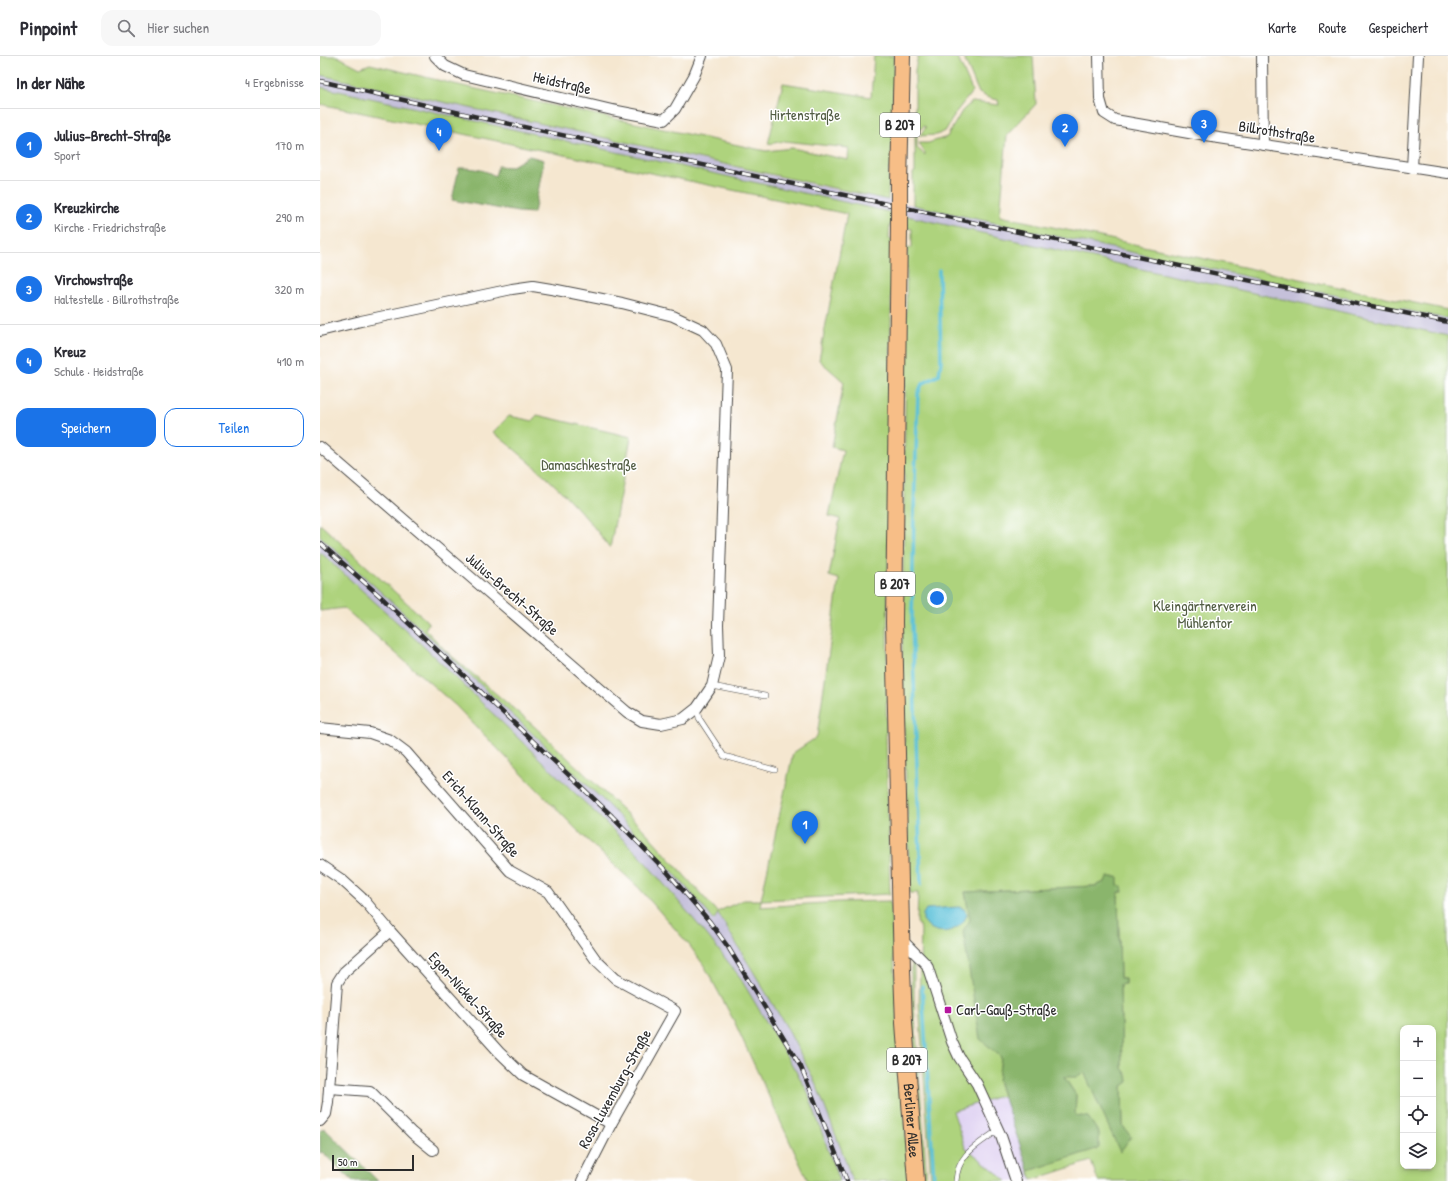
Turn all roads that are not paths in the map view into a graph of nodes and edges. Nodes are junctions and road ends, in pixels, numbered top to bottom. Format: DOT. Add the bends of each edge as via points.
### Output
graph roads {
  1 [pos="435,56"];
  2 [pos="702,56"];
  3 [pos="902,56"];
  4 [pos="1099,56"];
  5 [pos="1262,56"];
  6 [pos="1418,56"];
  7 [pos="1263,144"];
  8 [pos="1412,168"];
  9 [pos="1448,173"];
  10 [pos="320,331"];
  11 [pos="320,447"];
  12 [pos="712,686"];
  13 [pos="765,696"];
  14 [pos="697,708"];
  15 [pos="320,728"];
  16 [pos="776,770"];
  17 [pos="320,865"];
  18 [pos="390,931"];
  19 [pos="902,940"];
  20 [pos="675,1012"];
  21 [pos="329,1088"];
  22 [pos="320,1121"];
  23 [pos="611,1124"];
  24 [pos="998,1130"];
  25 [pos="433,1150"];
  26 [pos="582,1181"];
  27 [pos="916,1181"];
  28 [pos="956,1181"];
  29 [pos="1016,1181"];
  1 -- 2 [label="street, Heidstraße" via="446,66 464,75 664,120 675,109"];
  3 -- 19 [label="main road, B 207, bridge" via="894,623"];
  4 -- 7 [label="street, Billrothstraße" via="1100,99 1104,113 1115,120"];
  5 -- 7 [label="street"];
  6 -- 8 [label="street"];
  7 -- 8 [label="street, Billrothstraße"];
  8 -- 9 [label="street, Billrothstraße"];
  10 -- 12 [label="street" via="533,286 673,316 703,330 716,344 727,370 719,656"];
  11 -- 14 [label="street, Julius-Brecht-Straße" via="627,712 642,721 661,724 683,719"];
  12 -- 13 [label="lane"];
  12 -- 14 [label="street"];
  14 -- 16 [label="lane" via="698,718 724,756"];
  15 -- 20 [label="street, Erich-Klann-Straße" via="370,733 390,740 406,752 510,870 548,892 596,960 616,979"];
  17 -- 18 [label="street, Egon-Nickel-Straße" via="354,890"];
  18 -- 21 [label="street" via="344,972 337,983"];
  18 -- 23 [label="street, Egon-Nickel-Straße" via="499,1052 523,1075"];
  19 -- 24 [label="street" via="927,965 952,1042 977,1084"];
  19 -- 27 [label="main road, Berliner Allee / B 207" via="904,1023"];
  20 -- 23 [label="street, Rosa-Luxemburg-Straße"];
  21 -- 22 [label="street" via="328,1109"];
  21 -- 25 [label="street" via="370,1091"];
  23 -- 26 [label="street, Rosa-Luxemburg-Straße"];
  24 -- 28 [label="lane" via="969,1151 961,1161"];
  24 -- 29 [label="street"];
}
